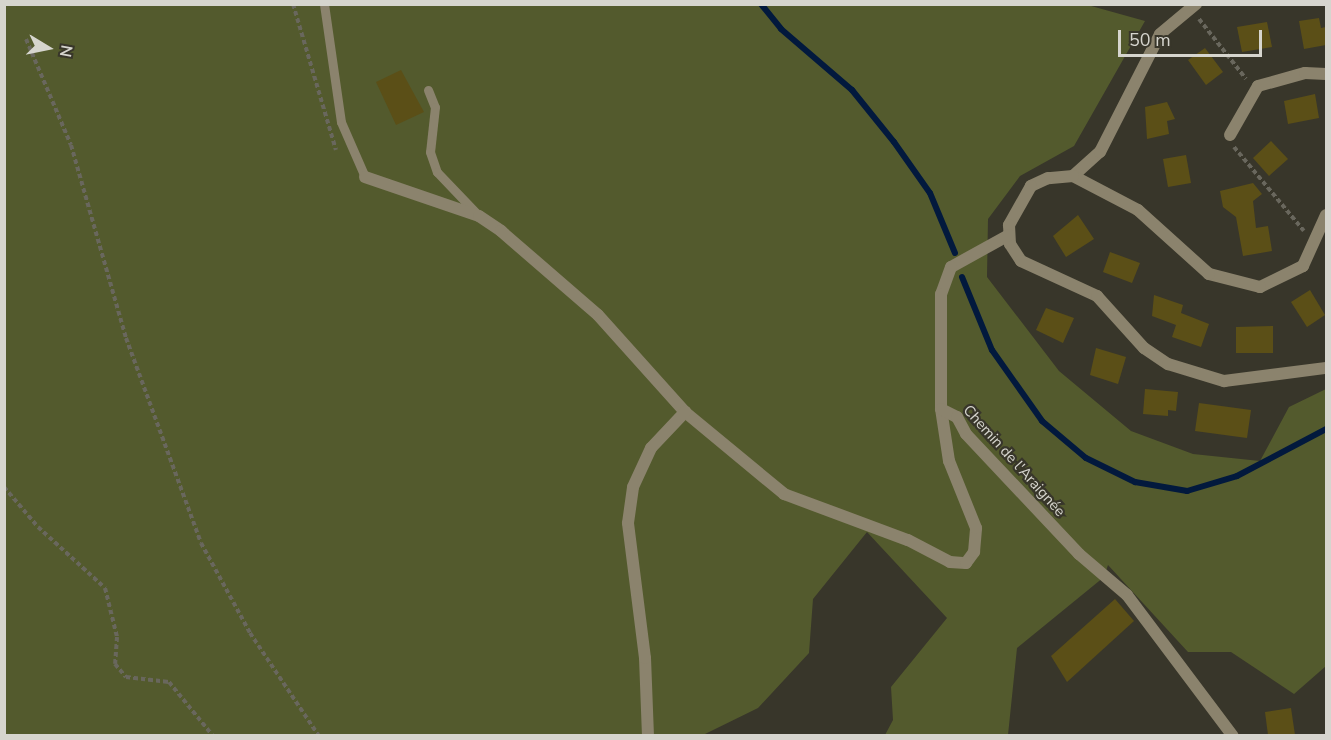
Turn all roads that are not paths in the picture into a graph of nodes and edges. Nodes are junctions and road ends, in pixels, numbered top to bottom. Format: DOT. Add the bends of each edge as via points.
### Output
graph roads {
  1 [pos="324,4"];
  2 [pos="1194,7"];
  3 [pos="1326,74"];
  4 [pos="428,90"];
  5 [pos="1230,135"];
  6 [pos="1073,176"];
  7 [pos="365,177"];
  8 [pos="1326,215"];
  9 [pos="479,216"];
  10 [pos="1009,235"];
  11 [pos="1326,368"];
  12 [pos="941,409"];
  13 [pos="685,412"];
  14 [pos="648,735"];
  15 [pos="1233,735"];
  1 -- 7 [label="lane" via="341,122"];
  2 -- 6 [label="street" via="1160,34 1100,152"];
  3 -- 5 [label="street" via="1305,73 1255,91"];
  4 -- 9 [label="lane" via="435,107 430,152 437,172"];
  6 -- 8 [label="street" via="1138,210 1209,274 1233,285 1260,287 1284,280 1316,246"];
  6 -- 10 [label="street" via="1048,178 1031,186 1017,203"];
  7 -- 9 [label="street"];
  9 -- 13 [label="street" via="598,315"];
  10 -- 11 [label="street" via="1021,261 1097,296 1144,348 1168,364 1224,381"];
  10 -- 12 [label="street, Chemin de l'Araignée" via="951,267 944,285"];
  12 -- 13 [label="street" via="949,461 976,528 974,552 966,563 950,562 908,540 784,494"];
  12 -- 15 [label="street, Chemin de l'Araignée" via="957,417 966,435 1079,554 1127,595"];
  13 -- 14 [label="street" via="651,448 633,487 628,523 645,658"];
}
